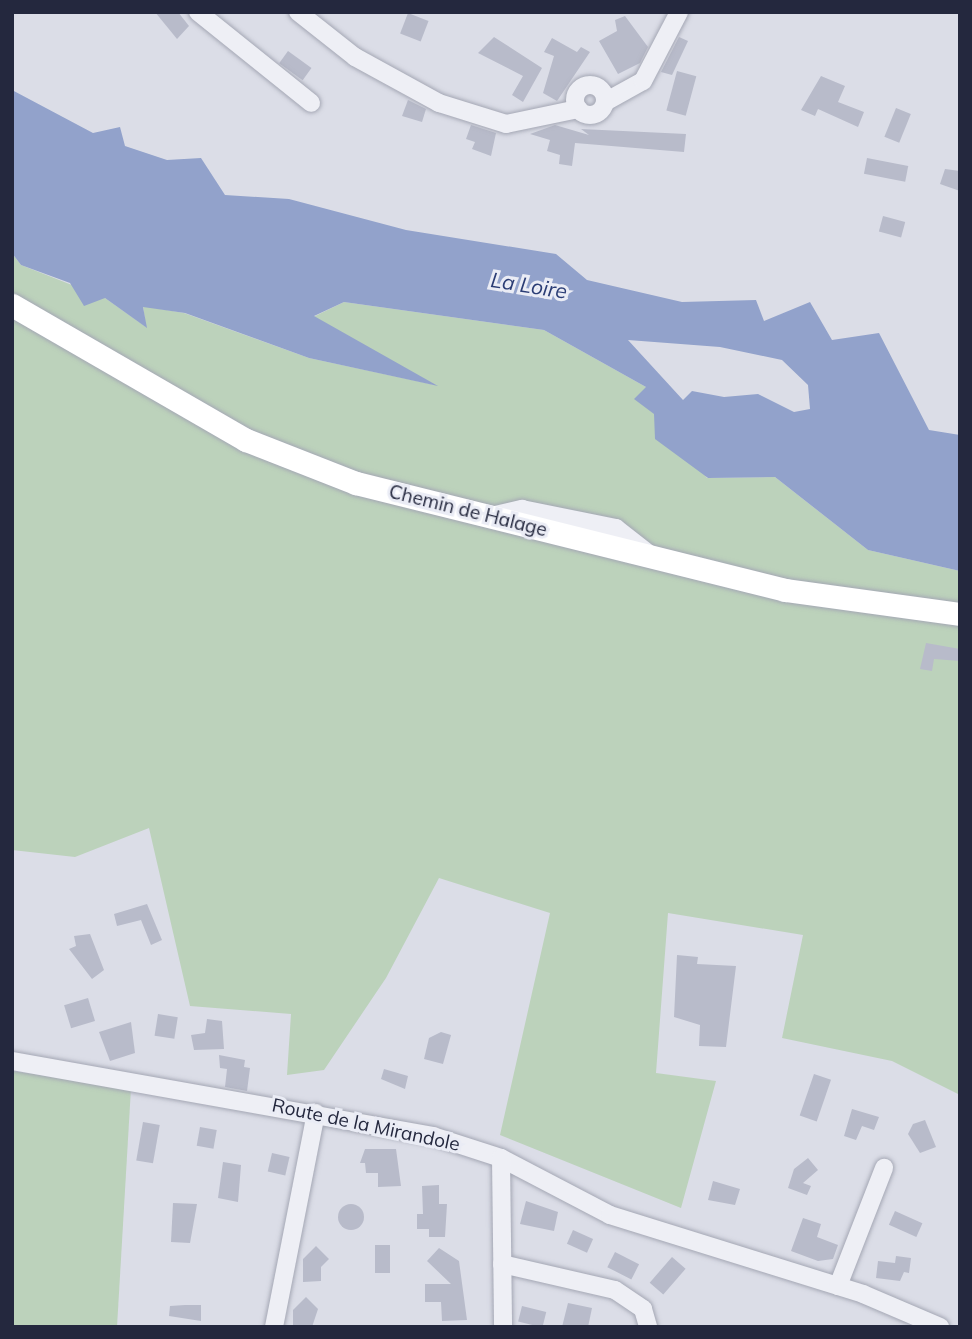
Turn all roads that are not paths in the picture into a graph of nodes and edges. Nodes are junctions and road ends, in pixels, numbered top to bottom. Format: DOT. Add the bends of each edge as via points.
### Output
graph roads {
  1 [pos="198,12"];
  2 [pos="298,12"];
  3 [pos="679,12"];
  4 [pos="605,102"];
  5 [pos="311,103"];
  6 [pos="578,109"];
  7 [pos="12,305"];
  8 [pos="960,614"];
  9 [pos="12,1061"];
  10 [pos="316,1113"];
  11 [pos="501,1158"];
  12 [pos="884,1168"];
  13 [pos="502,1265"];
  14 [pos="838,1286"];
  15 [pos="274,1327"];
  16 [pos="503,1327"];
  17 [pos="648,1327"];
  18 [pos="940,1327"];
  1 -- 5 [label="street"];
  2 -- 6 [label="street" via="355,58 439,103 506,124"];
  3 -- 4 [label="street" via="643,81"];
  4 -- 6 [label="street" via="591,115"];
  4 -- 6 [label="street" via="600,89 586,85 576,95"];
  7 -- 8 [label="main road, Chemin de Halage" via="165,398 293,461 485,518 785,590"];
  9 -- 10 [label="street, Route de la Mirandole"];
  10 -- 11 [label="street, Route de la Mirandole" via="433,1136"];
  10 -- 15 [label="street"];
  11 -- 13 [label="street"];
  11 -- 14 [label="street, Route de la Mirandole" via="610,1215"];
  12 -- 14 [label="street"];
  13 -- 16 [label="street"];
  13 -- 17 [label="street" via="615,1290 643,1309"];
  14 -- 18 [label="street, Route de la Mirandole"];
}
